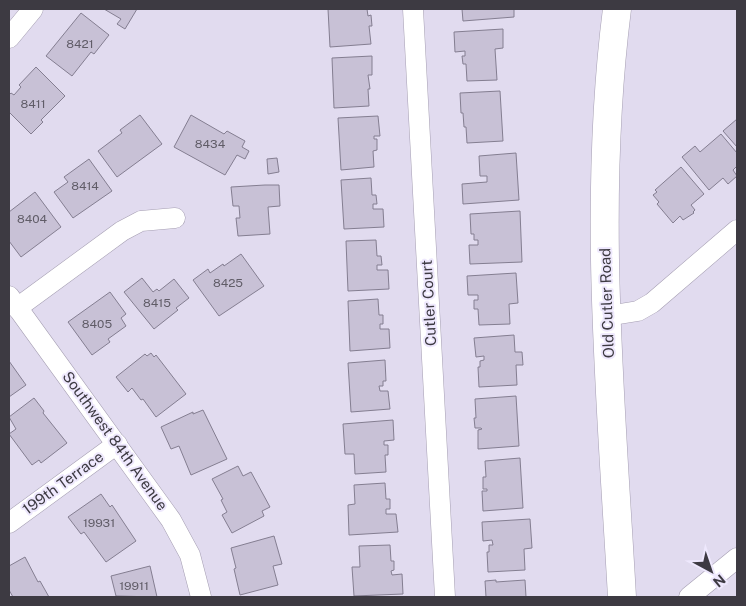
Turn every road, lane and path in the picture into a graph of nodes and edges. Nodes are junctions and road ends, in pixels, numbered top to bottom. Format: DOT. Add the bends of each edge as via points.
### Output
graph roads {
  1 [pos="33,9"];
  2 [pos="412,9"];
  3 [pos="617,9"];
  4 [pos="9,38"];
  5 [pos="175,218"];
  6 [pos="737,230"];
  7 [pos="13,302"];
  8 [pos="607,316"];
  9 [pos="117,444"];
  10 [pos="9,523"];
  11 [pos="734,567"];
  12 [pos="201,597"];
  13 [pos="445,597"];
  14 [pos="622,597"];
  15 [pos="689,597"];
  1 -- 4 [label="street"];
  2 -- 13 [label="street, Cutler Court"];
  3 -- 8 [label="main road, Old Cutler Road" via="607,134"];
  5 -- 7 [label="street" via="141,221"];
  6 -- 8 [label="street" via="652,304 638,311"];
  7 -- 9 [label="street, Southwest 84th Avenue"];
  8 -- 14 [label="main road, Old Cutler Road"];
  9 -- 10 [label="street, 199th Terrace"];
  9 -- 12 [label="street, Southwest 84th Avenue" via="178,531 190,555"];
  11 -- 15 [label="street"];
}
